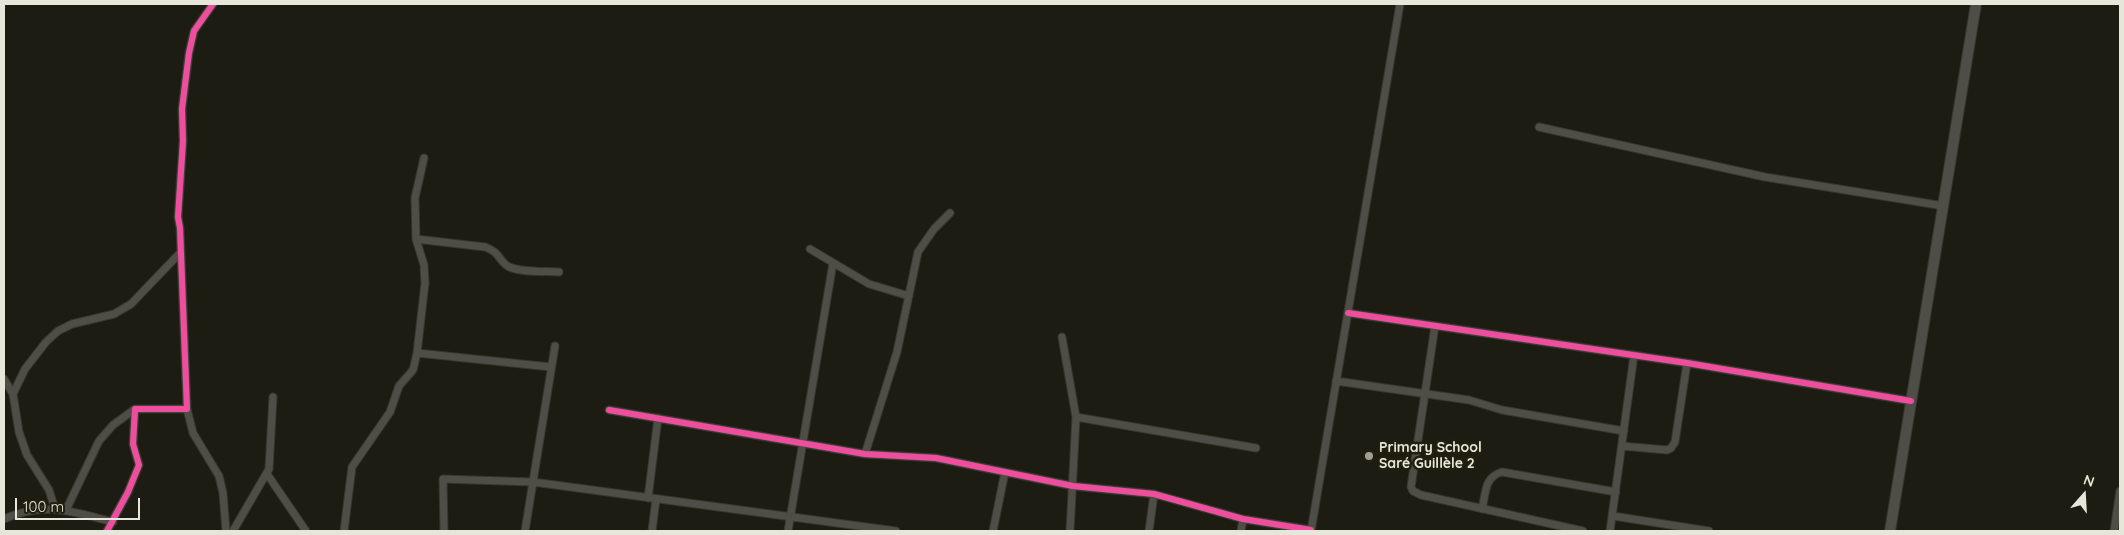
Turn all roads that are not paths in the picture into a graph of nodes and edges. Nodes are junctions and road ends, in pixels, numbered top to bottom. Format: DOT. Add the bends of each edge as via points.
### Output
graph roads {
  1 [pos="213,4"];
  2 [pos="1400,4"];
  3 [pos="1976,4"];
  4 [pos="1539,126"];
  5 [pos="424,158"];
  6 [pos="1944,206"];
  7 [pos="950,213"];
  8 [pos="416,239"];
  9 [pos="810,249"];
  10 [pos="180,253"];
  11 [pos="833,263"];
  12 [pos="559,272"];
  13 [pos="909,296"];
  14 [pos="1348,313"];
  15 [pos="1436,326"];
  16 [pos="1062,337"];
  17 [pos="554,346"];
  18 [pos="417,353"];
  19 [pos="1634,355"];
  20 [pos="1687,363"];
  21 [pos="551,367"];
  22 [pos="4,379"];
  23 [pos="1336,381"];
  24 [pos="14,394"];
  25 [pos="1425,394"];
  26 [pos="273,397"];
  27 [pos="1911,401"];
  28 [pos="135,409"];
  29 [pos="187,409"];
  30 [pos="609,410"];
  31 [pos="1076,417"];
  32 [pos="658,418"];
  33 [pos="1624,431"];
  34 [pos="803,443"];
  35 [pos="1622,446"];
  36 [pos="1256,448"];
  37 [pos="865,454"];
  38 [pos="1004,472"];
  39 [pos="267,474"];
  40 [pos="533,482"];
  41 [pos="1073,486"];
  42 [pos="2120,491"];
  43 [pos="1616,492"];
  44 [pos="1154,494"];
  45 [pos="648,498"];
  46 [pos="656,499"];
  47 [pos="55,509"];
  48 [pos="1482,509"];
  49 [pos="66,510"];
  50 [pos="1613,516"];
  51 [pos="790,518"];
  52 [pos="4,519"];
  53 [pos="1243,519"];
  54 [pos="113,522"];
  55 [pos="1550,528"];
  56 [pos="865,529"];
  57 [pos="107,531"];
  58 [pos="226,531"];
  59 [pos="233,531"];
  60 [pos="306,531"];
  61 [pos="344,531"];
  62 [pos="444,531"];
  63 [pos="525,531"];
  64 [pos="652,531"];
  65 [pos="788,531"];
  66 [pos="896,531"];
  67 [pos="994,531"];
  68 [pos="1070,531"];
  69 [pos="1149,531"];
  70 [pos="1241,531"];
  71 [pos="1311,531"];
  72 [pos="1583,531"];
  73 [pos="1610,531"];
  74 [pos="1709,531"];
  75 [pos="1890,531"];
  76 [pos="2114,531"];
  1 -- 10 [label="street" via="194,31 182,109 178,216"];
  2 -- 14 [label="street"];
  3 -- 6 [label="main road"];
  4 -- 6 [label="street" via="1764,177"];
  5 -- 8 [label="street" via="415,198"];
  6 -- 27 [label="main road"];
  7 -- 13 [label="street" via="918,252"];
  8 -- 12 [label="street" via="486,247 494,250 507,266 517,270"];
  8 -- 18 [label="street" via="424,265 425,283"];
  9 -- 11 [label="street"];
  10 -- 24 [label="street" via="131,304 114,314 72,324 58,331 25,369"];
  10 -- 29 [label="street"];
  11 -- 13 [label="street" via="869,284"];
  11 -- 34 [label="street"];
  13 -- 37 [label="street" via="898,352"];
  14 -- 15 [label="street"];
  14 -- 23 [label="street"];
  15 -- 19 [label="street"];
  15 -- 25 [label="street"];
  16 -- 31 [label="street"];
  17 -- 21 [label="street"];
  18 -- 21 [label="street"];
  18 -- 61 [label="street" via="416,363 399,386 390,412 352,467"];
  19 -- 20 [label="street"];
  19 -- 33 [label="street"];
  20 -- 27 [label="street"];
  20 -- 35 [label="street" via="1675,442 1671,448"];
  21 -- 40 [label="street"];
  22 -- 24 [label="street"];
  23 -- 25 [label="street"];
  23 -- 71 [label="street"];
  24 -- 47 [label="street" via="19,432 27,455 50,490"];
  25 -- 33 [label="street"];
  25 -- 48 [label="street" via="1411,487 1413,491"];
  26 -- 39 [label="street"];
  27 -- 75 [label="main road"];
  28 -- 29 [label="street"];
  28 -- 49 [label="street" via="113,425 99,441"];
  28 -- 54 [label="street" via="133,444 139,465"];
  29 -- 58 [label="street" via="193,433 219,476"];
  30 -- 32 [label="street"];
  31 -- 36 [label="street"];
  31 -- 41 [label="street"];
  32 -- 34 [label="street"];
  32 -- 45 [label="street"];
  33 -- 35 [label="street"];
  34 -- 37 [label="street"];
  34 -- 51 [label="street"];
  35 -- 43 [label="street"];
  37 -- 38 [label="street" via="936,458"];
  38 -- 41 [label="street"];
  38 -- 67 [label="street"];
  39 -- 59 [label="street"];
  39 -- 60 [label="street"];
  40 -- 45 [label="street"];
  40 -- 62 [label="street" via="443,479"];
  40 -- 63 [label="street"];
  41 -- 44 [label="street"];
  41 -- 68 [label="street"];
  42 -- 76 [label="street"];
  43 -- 48 [label="street" via="1502,472 1489,479"];
  43 -- 50 [label="street"];
  44 -- 53 [label="street"];
  44 -- 69 [label="street"];
  45 -- 46 [label="street"];
  46 -- 51 [label="street"];
  46 -- 64 [label="street"];
  47 -- 49 [label="street"];
  47 -- 52 [label="street" via="20,511"];
  48 -- 55 [label="street"];
  49 -- 54 [label="street"];
  50 -- 73 [label="street"];
  50 -- 74 [label="street"];
  51 -- 56 [label="street"];
  51 -- 65 [label="street"];
  53 -- 70 [label="street"];
  53 -- 71 [label="street"];
  54 -- 57 [label="street"];
  55 -- 72 [label="street"];
  56 -- 66 [label="street"];
}
